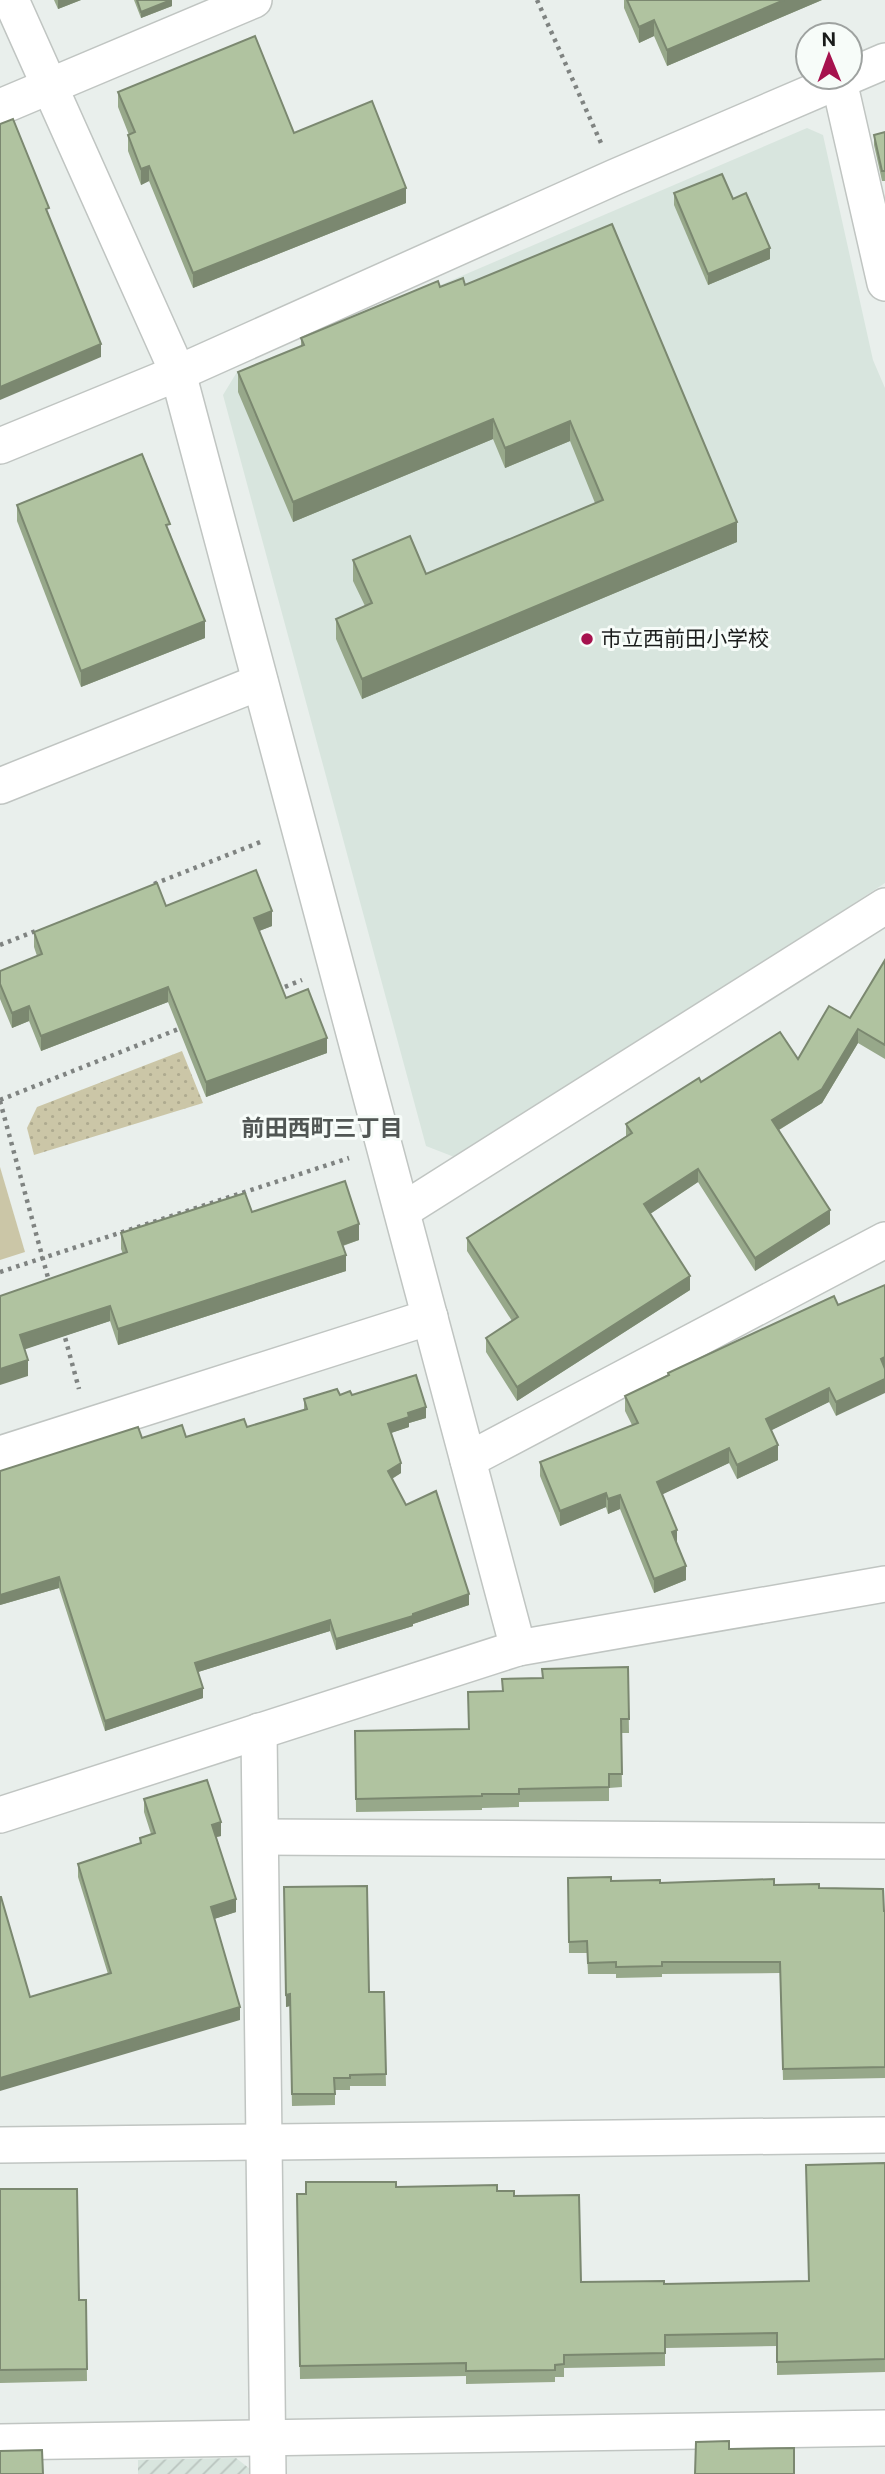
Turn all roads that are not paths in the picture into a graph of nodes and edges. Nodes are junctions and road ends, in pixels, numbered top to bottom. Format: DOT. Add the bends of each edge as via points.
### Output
graph roads {
  1 [pos="11,0"];
  2 [pos="254,0"];
  3 [pos="885,61"];
  4 [pos="864,70"];
  5 [pos="49,87"];
  6 [pos="816,91"];
  7 [pos="848,91"];
  8 [pos="0,107"];
  9 [pos="885,283"];
  10 [pos="178,373"];
  11 [pos="0,446"];
  12 [pos="260,682"];
  13 [pos="0,786"];
  14 [pos="885,906"];
  15 [pos="402,1211"];
  16 [pos="885,1240"];
  17 [pos="430,1317"];
  18 [pos="0,1454"];
  19 [pos="468,1460"];
  20 [pos="885,1584"];
  21 [pos="518,1648"];
  22 [pos="259,1731"];
  23 [pos="0,1815"];
  24 [pos="261,1837"];
  25 [pos="885,1841"];
  26 [pos="885,2135"];
  27 [pos="264,2143"];
  28 [pos="0,2145"];
  29 [pos="885,2428"];
  30 [pos="267,2437"];
  31 [pos="0,2442"];
  32 [pos="268,2474"];
  1 -- 5 [label="street"];
  2 -- 5 [label="street"];
  3 -- 4 [label="street"];
  5 -- 8 [label="street"];
  5 -- 10 [label="street"];
  6 -- 10 [label="street"];
  7 -- 9 [label="street"];
  10 -- 11 [label="street"];
  10 -- 12 [label="street"];
  12 -- 13 [label="street"];
  12 -- 15 [label="street"];
  14 -- 15 [label="street"];
  15 -- 17 [label="street"];
  16 -- 19 [label="street"];
  17 -- 18 [label="street"];
  17 -- 19 [label="street"];
  19 -- 21 [label="street"];
  20 -- 21 [label="street"];
  21 -- 22 [label="street"];
  22 -- 23 [label="street"];
  22 -- 24 [label="street"];
  24 -- 25 [label="street"];
  24 -- 27 [label="street"];
  26 -- 27 [label="street"];
  27 -- 28 [label="street"];
  27 -- 30 [label="street"];
  29 -- 30 [label="street"];
  30 -- 31 [label="street"];
  30 -- 32 [label="street"];
}
